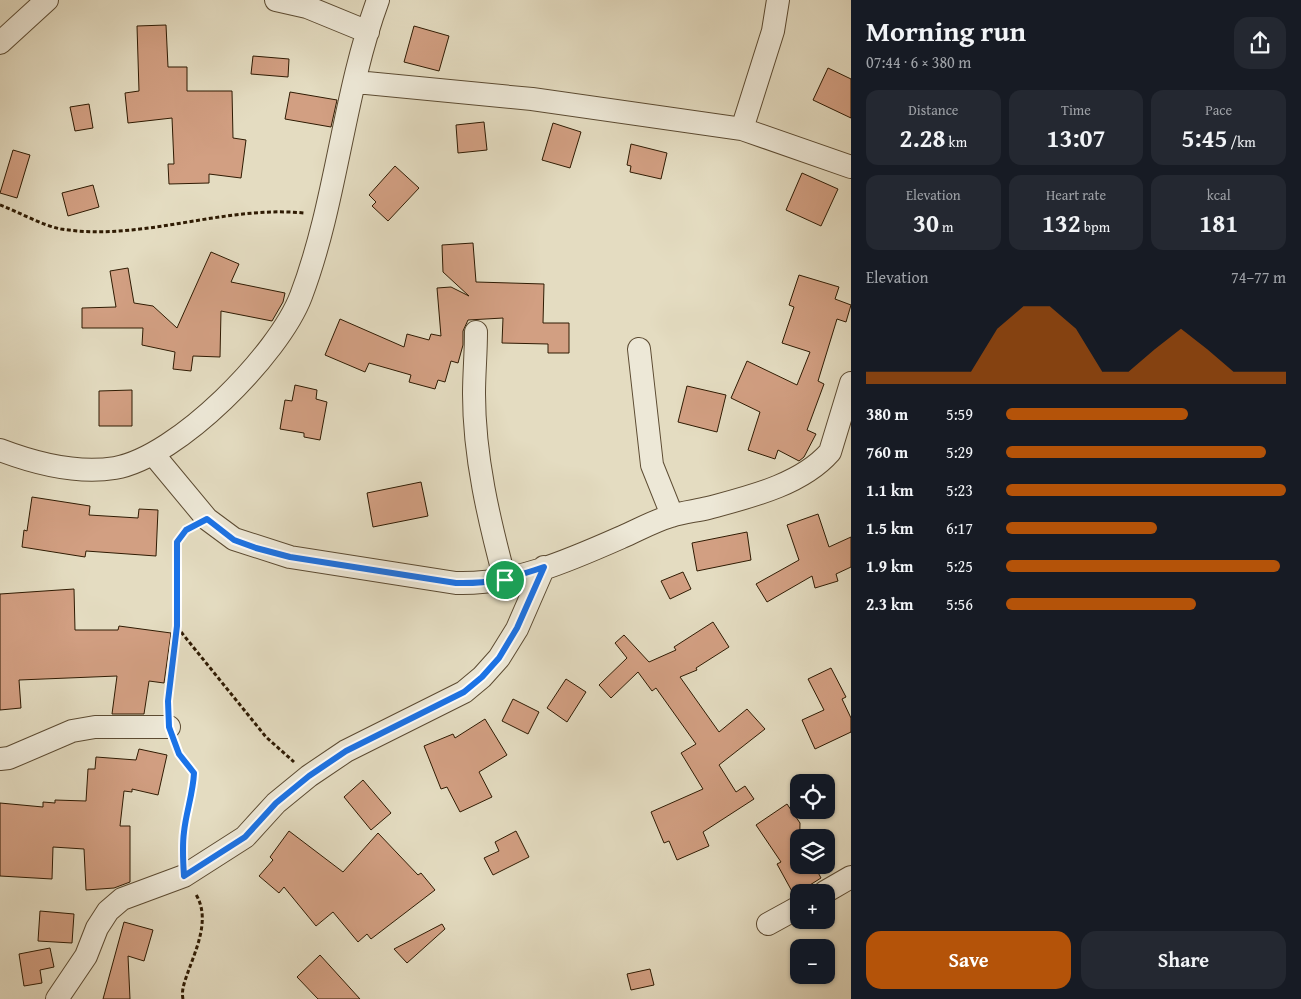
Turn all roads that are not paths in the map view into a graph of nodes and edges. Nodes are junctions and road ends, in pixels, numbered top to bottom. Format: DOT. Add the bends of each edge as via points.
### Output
graph roads {
  1 [pos="47,0"];
  2 [pos="276,0"];
  3 [pos="378,0"];
  4 [pos="778,0"];
  5 [pos="368,32"];
  6 [pos="0,43"];
  7 [pos="356,82"];
  8 [pos="742,130"];
  9 [pos="851,167"];
  10 [pos="476,332"];
  11 [pos="639,349"];
  12 [pos="851,383"];
  13 [pos="0,450"];
  14 [pos="153,454"];
  15 [pos="672,515"];
  16 [pos="544,567"];
  17 [pos="505,580"];
  18 [pos="169,727"];
  19 [pos="0,759"];
  20 [pos="851,877"];
  21 [pos="835,886"];
  22 [pos="790,912"];
  23 [pos="768,924"];
  24 [pos="58,999"];
  1 -- 6 [label="street"];
  2 -- 5 [label="street" via="307,7"];
  3 -- 5 [label="street"];
  4 -- 8 [label="street" via="773,31"];
  5 -- 7 [label="street"];
  7 -- 8 [label="street" via="532,99"];
  7 -- 14 [label="street" via="325,215 301,297 274,344 212,409 175,442"];
  8 -- 9 [label="street"];
  10 -- 17 [label="street" via="474,395 477,443"];
  11 -- 15 [label="street" via="652,465"];
  12 -- 15 [label="street" via="835,443 823,461 785,484 708,508"];
  13 -- 14 [label="street" via="50,464 90,469 114,468"];
  14 -- 17 [label="street" via="207,519 234,540 290,557 456,583 482,584"];
  15 -- 16 [label="street"];
  16 -- 17 [label="street"];
  16 -- 24 [label="street" via="517,628 499,658 482,677 464,692 346,751 276,803 245,837 184,876 122,899 108,911 97,928 86,956"];
  18 -- 19 [label="street" via="95,727 72,731"];
  20 -- 21 [label="street"];
  22 -- 23 [label="street"];
}
